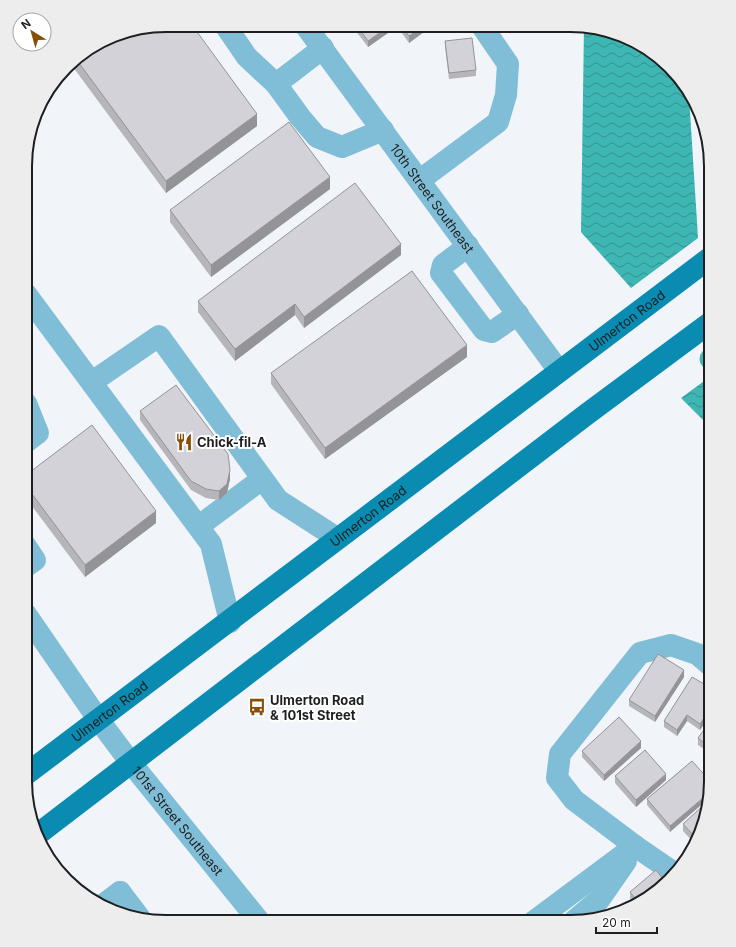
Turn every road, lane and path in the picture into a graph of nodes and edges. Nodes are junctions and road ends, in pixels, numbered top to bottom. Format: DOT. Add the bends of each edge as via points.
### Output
graph roads {
  1 [pos="230,32"];
  2 [pos="310,32"];
  3 [pos="486,32"];
  4 [pos="322,48"];
  5 [pos="276,84"];
  6 [pos="383,130"];
  7 [pos="420,180"];
  8 [pos="468,246"];
  9 [pos="704,262"];
  10 [pos="32,302"];
  11 [pos="518,314"];
  12 [pos="704,327"];
  13 [pos="559,371"];
  14 [pos="92,382"];
  15 [pos="32,418"];
  16 [pos="32,438"];
  17 [pos="262,478"];
  18 [pos="199,526"];
  19 [pos="337,538"];
  20 [pos="230,622"];
  21 [pos="32,623"];
  22 [pos="704,660"];
  23 [pos="98,719"];
  24 [pos="132,763"];
  25 [pos="32,770"];
  26 [pos="42,831"];
  27 [pos="636,846"];
  28 [pos="670,870"];
  29 [pos="114,902"];
  30 [pos="125,908"];
  31 [pos="582,914"];
  32 [pos="253,915"];
  33 [pos="542,915"];
  1 -- 5 [label="street" via="247,57"];
  2 -- 4 [label="street, 10th Street Southeast"];
  3 -- 7 [label="street" via="508,64 506,95 498,122"];
  4 -- 5 [label="street"];
  4 -- 6 [label="street, 10th Street Southeast"];
  5 -- 6 [label="street" via="317,137 342,147"];
  6 -- 7 [label="street, 10th Street Southeast"];
  7 -- 8 [label="street, 10th Street Southeast"];
  8 -- 11 [label="street, 10th Street Southeast"];
  8 -- 11 [label="street" via="443,265 441,273 484,330 492,332"];
  9 -- 13 [label="main road, Ulmerton Road"];
  10 -- 14 [label="street"];
  11 -- 13 [label="street, 10th Street Southeast"];
  12 -- 24 [label="main road"];
  13 -- 19 [label="main road, Ulmerton Road"];
  14 -- 17 [label="street" via="159,336"];
  14 -- 18 [label="street"];
  15 -- 16 [label="street" via="38,433"];
  17 -- 18 [label="street"];
  17 -- 19 [label="street" via="278,500"];
  18 -- 20 [label="street" via="211,544"];
  19 -- 20 [label="main road, Ulmerton Road"];
  20 -- 23 [label="main road, Ulmerton Road"];
  21 -- 23 [label="street, 101st Street Southeast"];
  22 -- 27 [label="street" via="697,654 671,645 640,653 560,754 557,778 574,800"];
  23 -- 24 [label="street, 101st Street Southeast"];
  23 -- 25 [label="main road, Ulmerton Road"];
  24 -- 26 [label="main road"];
  24 -- 32 [label="street, 101st Street Southeast"];
  27 -- 28 [label="street"];
  27 -- 31 [label="street" via="599,900"];
  27 -- 33 [label="street"];
  29 -- 30 [label="street"];
}
